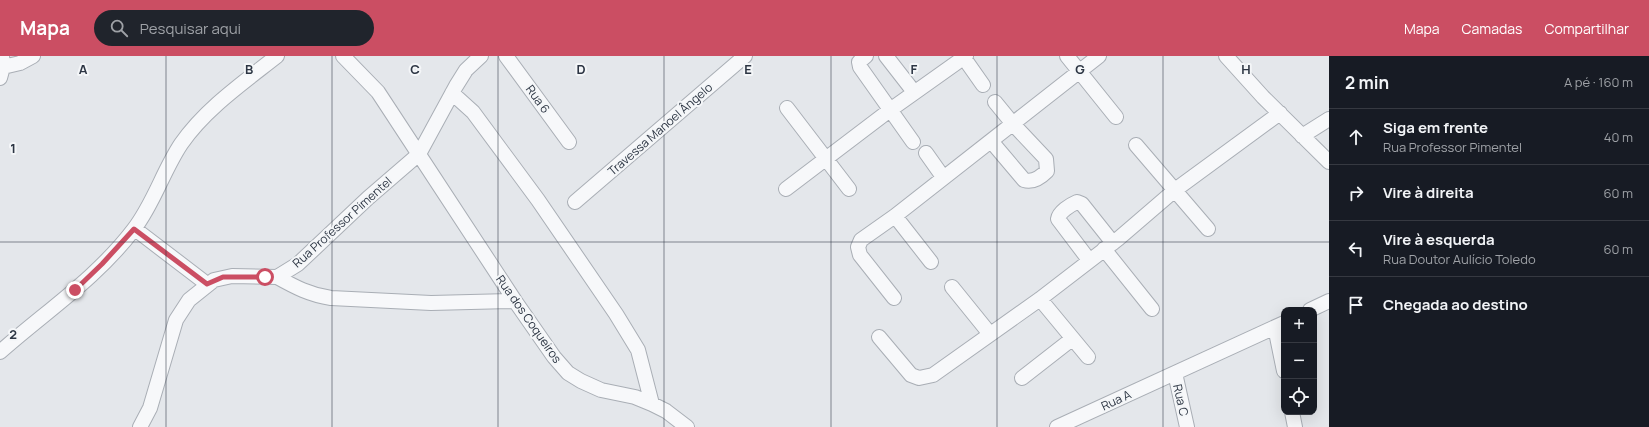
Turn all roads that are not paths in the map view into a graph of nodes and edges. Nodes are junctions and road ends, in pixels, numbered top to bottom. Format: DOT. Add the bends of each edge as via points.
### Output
graph roads {
  1 [pos="33,56"];
  2 [pos="276,56"];
  3 [pos="343,56"];
  4 [pos="480,56"];
  5 [pos="506,56"];
  6 [pos="745,56"];
  7 [pos="866,56"];
  8 [pos="886,56"];
  9 [pos="1067,56"];
  10 [pos="1099,56"];
  11 [pos="965,57"];
  12 [pos="1230,57"];
  13 [pos="2,67"];
  14 [pos="1080,71"];
  15 [pos="983,85"];
  16 [pos="914,92"];
  17 [pos="452,93"];
  18 [pos="995,102"];
  19 [pos="787,108"];
  20 [pos="890,110"];
  21 [pos="1280,113"];
  22 [pos="1116,117"];
  23 [pos="1329,119"];
  24 [pos="1013,124"];
  25 [pos="1302,136"];
  26 [pos="991,141"];
  27 [pos="569,142"];
  28 [pos="913,142"];
  29 [pos="1136,145"];
  30 [pos="926,153"];
  31 [pos="419,154"];
  32 [pos="825,159"];
  33 [pos="1329,162"];
  34 [pos="943,178"];
  35 [pos="786,189"];
  36 [pos="849,189"];
  37 [pos="1175,190"];
  38 [pos="576,202"];
  39 [pos="895,216"];
  40 [pos="134,229"];
  41 [pos="1208,229"];
  42 [pos="1109,246"];
  43 [pos="1089,260"];
  44 [pos="930,262"];
  45 [pos="277,277"];
  46 [pos="207,284"];
  47 [pos="952,287"];
  48 [pos="894,298"];
  49 [pos="1040,299"];
  50 [pos="515,301"];
  51 [pos="1329,301"];
  52 [pos="1316,307"];
  53 [pos="1152,309"];
  54 [pos="1280,325"];
  55 [pos="990,334"];
  56 [pos="879,337"];
  57 [pos="1072,339"];
  58 [pos="1282,343"];
  59 [pos="0,352"];
  60 [pos="1088,357"];
  61 [pos="1175,372"];
  62 [pos="1022,378"];
  63 [pos="652,404"];
  64 [pos="1293,415"];
  65 [pos="140,427"];
  66 [pos="687,427"];
  67 [pos="1057,427"];
  68 [pos="1188,427"];
  69 [pos="1295,427"];
  1 -- 13 [label="street" via="20,63"];
  2 -- 40 [label="street" via="217,105 190,132 173,157"];
  3 -- 31 [label="street, Rua dos Coqueiros" via="378,92"];
  4 -- 17 [label="street" via="466,70"];
  5 -- 27 [label="street, Rua 6"];
  6 -- 38 [label="street, Travessa Manoel Ângelo"];
  7 -- 20 [label="street" via="860,60 859,65"];
  8 -- 16 [label="street"];
  9 -- 14 [label="street"];
  10 -- 14 [label="street"];
  11 -- 15 [label="street"];
  11 -- 16 [label="street"];
  12 -- 21 [label="street"];
  14 -- 22 [label="street"];
  14 -- 24 [label="street"];
  16 -- 20 [label="street"];
  17 -- 31 [label="street"];
  17 -- 63 [label="street" via="473,112 538,200 620,319 638,350"];
  18 -- 24 [label="street"];
  19 -- 32 [label="street"];
  20 -- 28 [label="street"];
  20 -- 32 [label="street"];
  21 -- 25 [label="street"];
  21 -- 37 [label="street"];
  23 -- 25 [label="street"];
  24 -- 26 [label="street"];
  24 -- 26 [label="street" via="1046,160 1046,173 1036,179 1024,180"];
  25 -- 33 [label="street"];
  26 -- 34 [label="street"];
  29 -- 37 [label="street"];
  30 -- 34 [label="street"];
  31 -- 45 [label="street, Rua Professor Pimentel" via="298,264"];
  31 -- 50 [label="street, Rua dos Coqueiros"];
  32 -- 35 [label="street"];
  32 -- 36 [label="street"];
  34 -- 39 [label="street"];
  37 -- 41 [label="street"];
  37 -- 42 [label="street"];
  39 -- 44 [label="street"];
  39 -- 48 [label="street" via="861,240 858,249"];
  40 -- 46 [label="street"];
  40 -- 59 [label="street" via="75,290"];
  42 -- 43 [label="street"];
  42 -- 43 [label="street" via="1082,204 1077,202 1072,205 1059,215 1058,219"];
  42 -- 53 [label="street"];
  43 -- 49 [label="street"];
  45 -- 46 [label="street" via="232,276"];
  45 -- 50 [label="street" via="298,289 316,296 331,298 431,303"];
  46 -- 65 [label="street" via="188,300 176,320 150,408"];
  47 -- 55 [label="street"];
  49 -- 55 [label="street"];
  49 -- 57 [label="street"];
  50 -- 63 [label="street, Rua dos Coqueiros" via="568,373 601,390 635,397"];
  51 -- 52 [label="street"];
  54 -- 58 [label="street"];
  54 -- 61 [label="street, Rua A"];
  55 -- 56 [label="street" via="933,375 919,378 911,375"];
  57 -- 60 [label="street"];
  57 -- 62 [label="street"];
  61 -- 67 [label="street, Rua A"];
  61 -- 68 [label="street, Rua C"];
  63 -- 66 [label="street, Rua dos Coqueiros"];
  64 -- 69 [label="street"];
}
